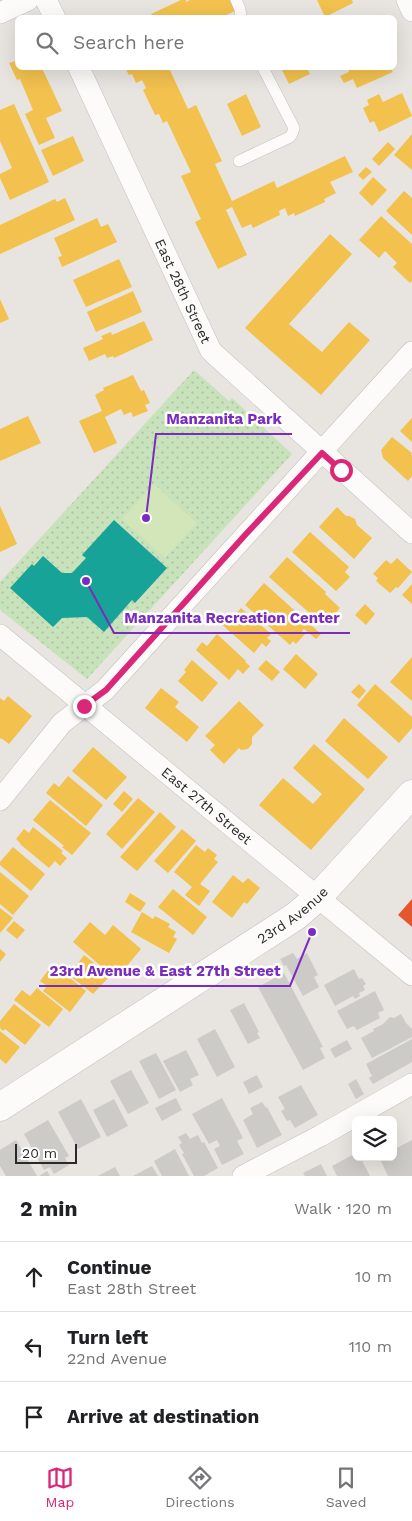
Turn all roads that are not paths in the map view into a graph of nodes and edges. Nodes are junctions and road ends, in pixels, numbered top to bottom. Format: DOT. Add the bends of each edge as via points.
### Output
graph roads {
  1 [pos="28,0"];
  2 [pos="46,0"];
  3 [pos="236,0"];
  4 [pos="407,0"];
  5 [pos="412,11"];
  6 [pos="0,13"];
  7 [pos="54,15"];
  8 [pos="241,15"];
  9 [pos="80,70"];
  10 [pos="264,70"];
  11 [pos="239,161"];
  12 [pos="412,352"];
  13 [pos="322,453"];
  14 [pos="412,533"];
  15 [pos="0,636"];
  16 [pos="84,706"];
  17 [pos="412,794"];
  18 [pos="0,800"];
  19 [pos="318,897"];
  20 [pos="412,976"];
  21 [pos="412,1084"];
  22 [pos="0,1108"];
  23 [pos="243,1176"];
  1 -- 6 [label="street"];
  2 -- 7 [label="street"];
  3 -- 8 [label="lane"];
  4 -- 5 [label="street"];
  9 -- 13 [label="street, East 28th Street" via="211,351"];
  10 -- 11 [label="lane" via="294,131 290,138"];
  12 -- 13 [label="street"];
  13 -- 14 [label="street, East 28th Street"];
  13 -- 16 [label="street" via="106,690"];
  15 -- 16 [label="street, East 27th Street"];
  16 -- 18 [label="street" via="62,722"];
  16 -- 19 [label="street, East 27th Street"];
  17 -- 19 [label="street, 23rd Avenue"];
  19 -- 20 [label="street, East 27th Street"];
  19 -- 22 [label="street, 23rd Avenue" via="296,916"];
  21 -- 23 [label="street"];
}
